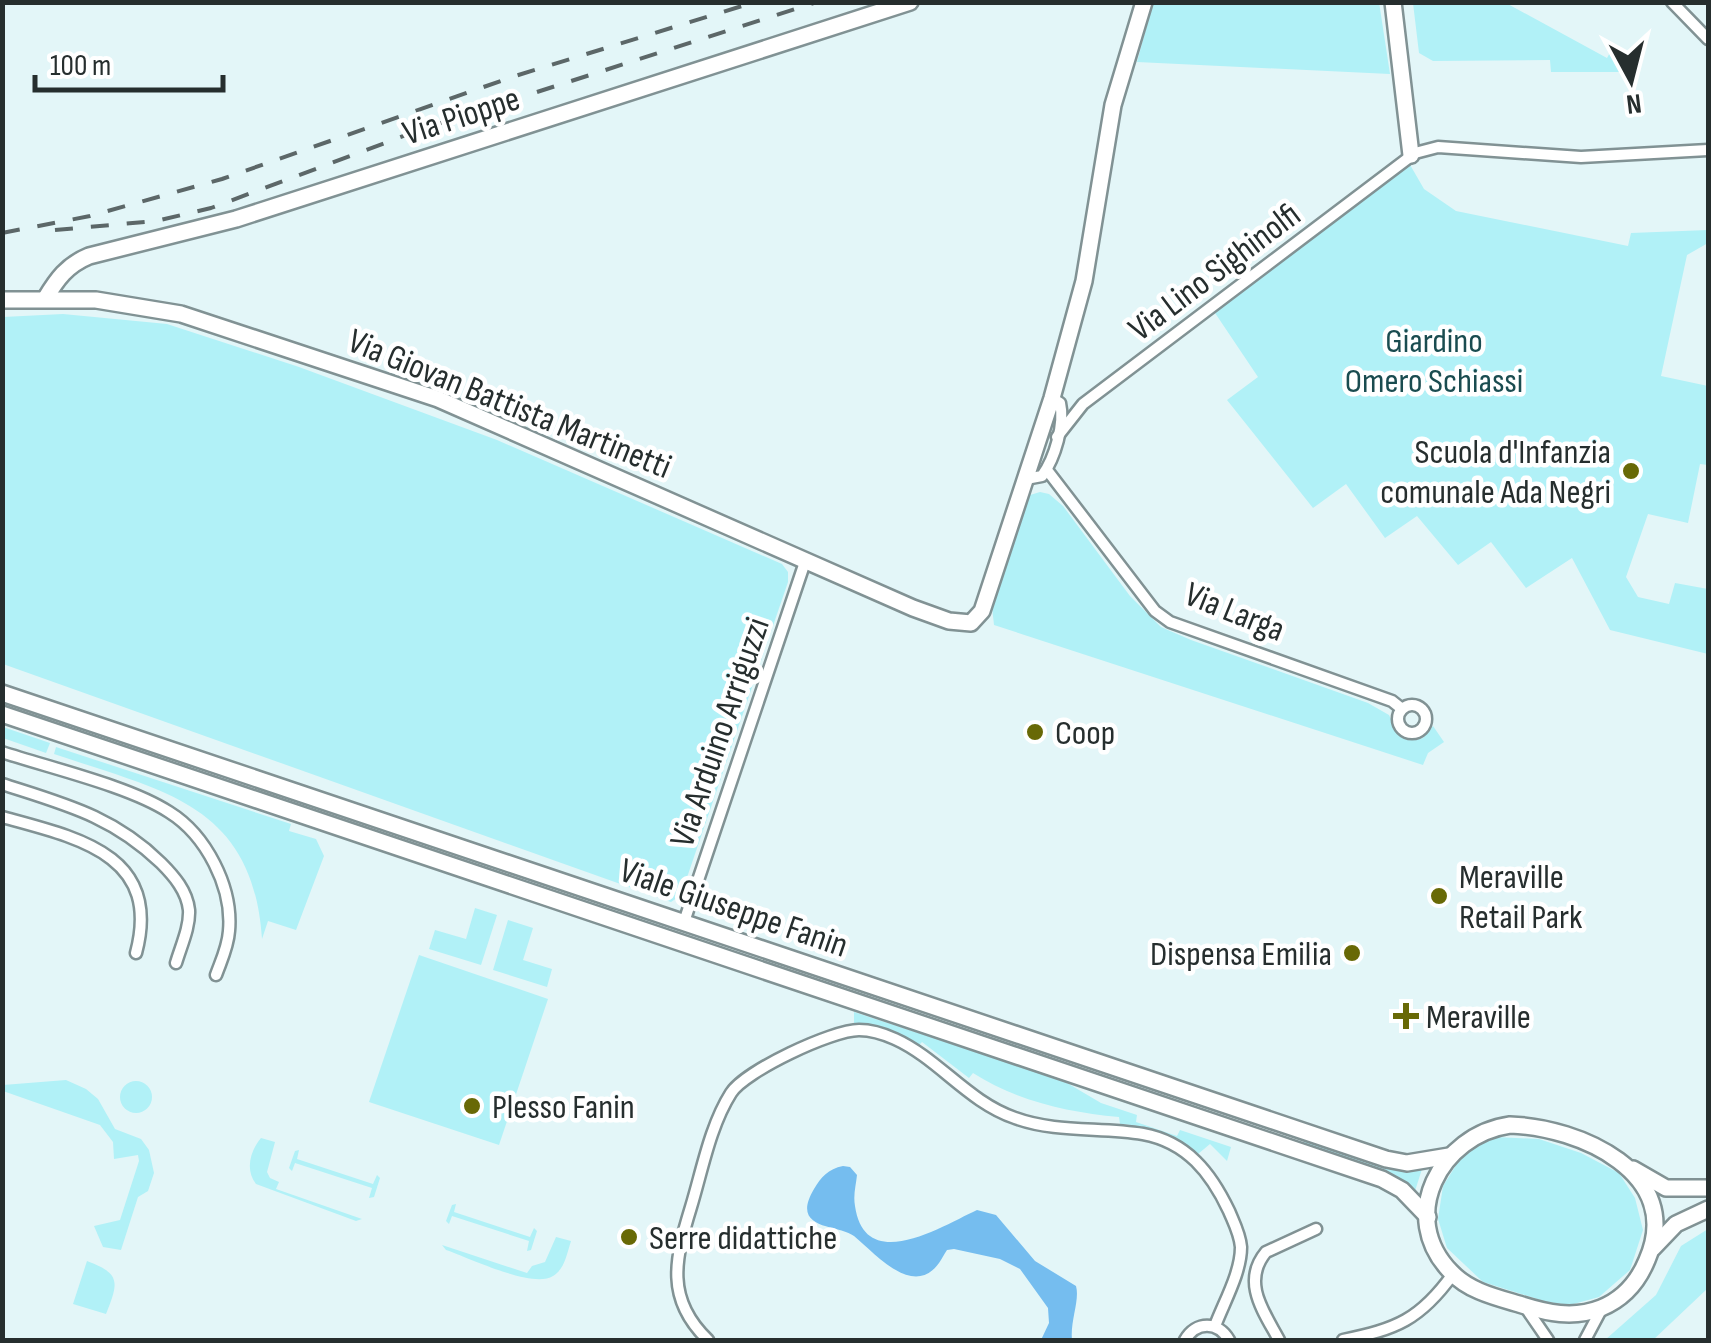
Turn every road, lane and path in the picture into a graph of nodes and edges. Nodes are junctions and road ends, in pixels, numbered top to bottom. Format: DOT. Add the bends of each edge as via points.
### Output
graph roads {
  1 [pos="910,2"];
  2 [pos="1144,2"];
  3 [pos="1394,2"];
  4 [pos="1672,2"];
  5 [pos="1708,38"];
  6 [pos="1708,150"];
  7 [pos="1411,155"];
  8 [pos="45,299"];
  9 [pos="2,300"];
  10 [pos="1052,398"];
  11 [pos="1057,437"];
  12 [pos="1046,470"];
  13 [pos="1026,479"];
  14 [pos="806,559"];
  15 [pos="2,693"];
  16 [pos="1402,708"];
  17 [pos="2,714"];
  18 [pos="2,752"];
  19 [pos="2,784"];
  20 [pos="356,812"];
  21 [pos="2,817"];
  22 [pos="350,830"];
  23 [pos="684,922"];
  24 [pos="136,953"];
  25 [pos="176,963"];
  26 [pos="216,975"];
  27 [pos="1448,1156"];
  28 [pos="1629,1168"];
  29 [pos="1708,1188"];
  30 [pos="1708,1210"];
  31 [pos="1428,1217"];
  32 [pos="1316,1229"];
  33 [pos="1651,1251"];
  34 [pos="1453,1274"];
  35 [pos="1524,1306"];
  36 [pos="1602,1308"];
  37 [pos="1215,1326"];
  38 [pos="708,1340"];
  39 [pos="1185,1340"];
  40 [pos="1230,1340"];
  41 [pos="1279,1340"];
  42 [pos="1343,1340"];
  43 [pos="1548,1340"];
  44 [pos="1585,1340"];
  1 -- 8 [label="main road, Via Pioppe" via="236,220 89,256 59,276"];
  2 -- 10 [label="main road" via="1113,105 1084,282"];
  3 -- 7 [label="main road"];
  4 -- 5 [label="street"];
  6 -- 7 [label="street" via="1580,156 1438,148"];
  7 -- 11 [label="street, Via Lino Sighinolfi" via="1083,404"];
  8 -- 9 [label="main road, Via Giovan Battista Martinetti"];
  8 -- 14 [label="main road, Via Giovan Battista Martinetti" via="181,314 438,399"];
  10 -- 11 [label="street" via="1063,416"];
  10 -- 13 [label="main road"];
  11 -- 12 [label="street"];
  12 -- 13 [label="street"];
  12 -- 16 [label="street, Via Larga" via="1170,622"];
  13 -- 14 [label="main road, Via Giovan Battista Martinetti" via="982,611 966,624"];
  14 -- 23 [label="street, Via Arduino Arriguzzi"];
  15 -- 20 [label="main road, Viale Giuseppe Fanin"];
  17 -- 22 [label="main road, Viale Giuseppe Fanin"];
  18 -- 26 [label="street" via="134,796 187,825 216,868 229,913"];
  19 -- 25 [label="street" via="102,818 167,869 189,910"];
  20 -- 22 [label="street"];
  20 -- 23 [label="main road, Viale Giuseppe Fanin"];
  21 -- 24 [label="street" via="71,839 124,869 142,901"];
  22 -- 31 [label="main road, Viale Giuseppe Fanin" via="1382,1179"];
  23 -- 27 [label="main road, Viale Giuseppe Fanin" via="1386,1159 1408,1163"];
  27 -- 28 [label="main road" via="1490,1129 1526,1125 1596,1145"];
  27 -- 31 [label="main road" via="1433,1183"];
  28 -- 29 [label="main road" via="1666,1188"];
  28 -- 33 [label="main road" via="1650,1203"];
  30 -- 33 [label="main road" via="1676,1224"];
  31 -- 34 [label="main road" via="1435,1250"];
  32 -- 41 [label="street" via="1261,1258 1254,1290"];
  33 -- 36 [label="main road" via="1631,1287"];
  34 -- 35 [label="main road" via="1478,1291"];
  34 -- 42 [label="street" via="1407,1322"];
  35 -- 36 [label="main road" via="1572,1315"];
  35 -- 43 [label="street"];
  36 -- 44 [label="street"];
  37 -- 38 [label="street" via="1237,1268 1239,1236 1216,1182 1191,1156 1144,1134 1014,1118 977,1101 899,1041 862,1030 768,1067 729,1096 676,1262 681,1300"];
  37 -- 39 [label="street" via="1200,1326"];
  37 -- 40 [label="street"];
}
